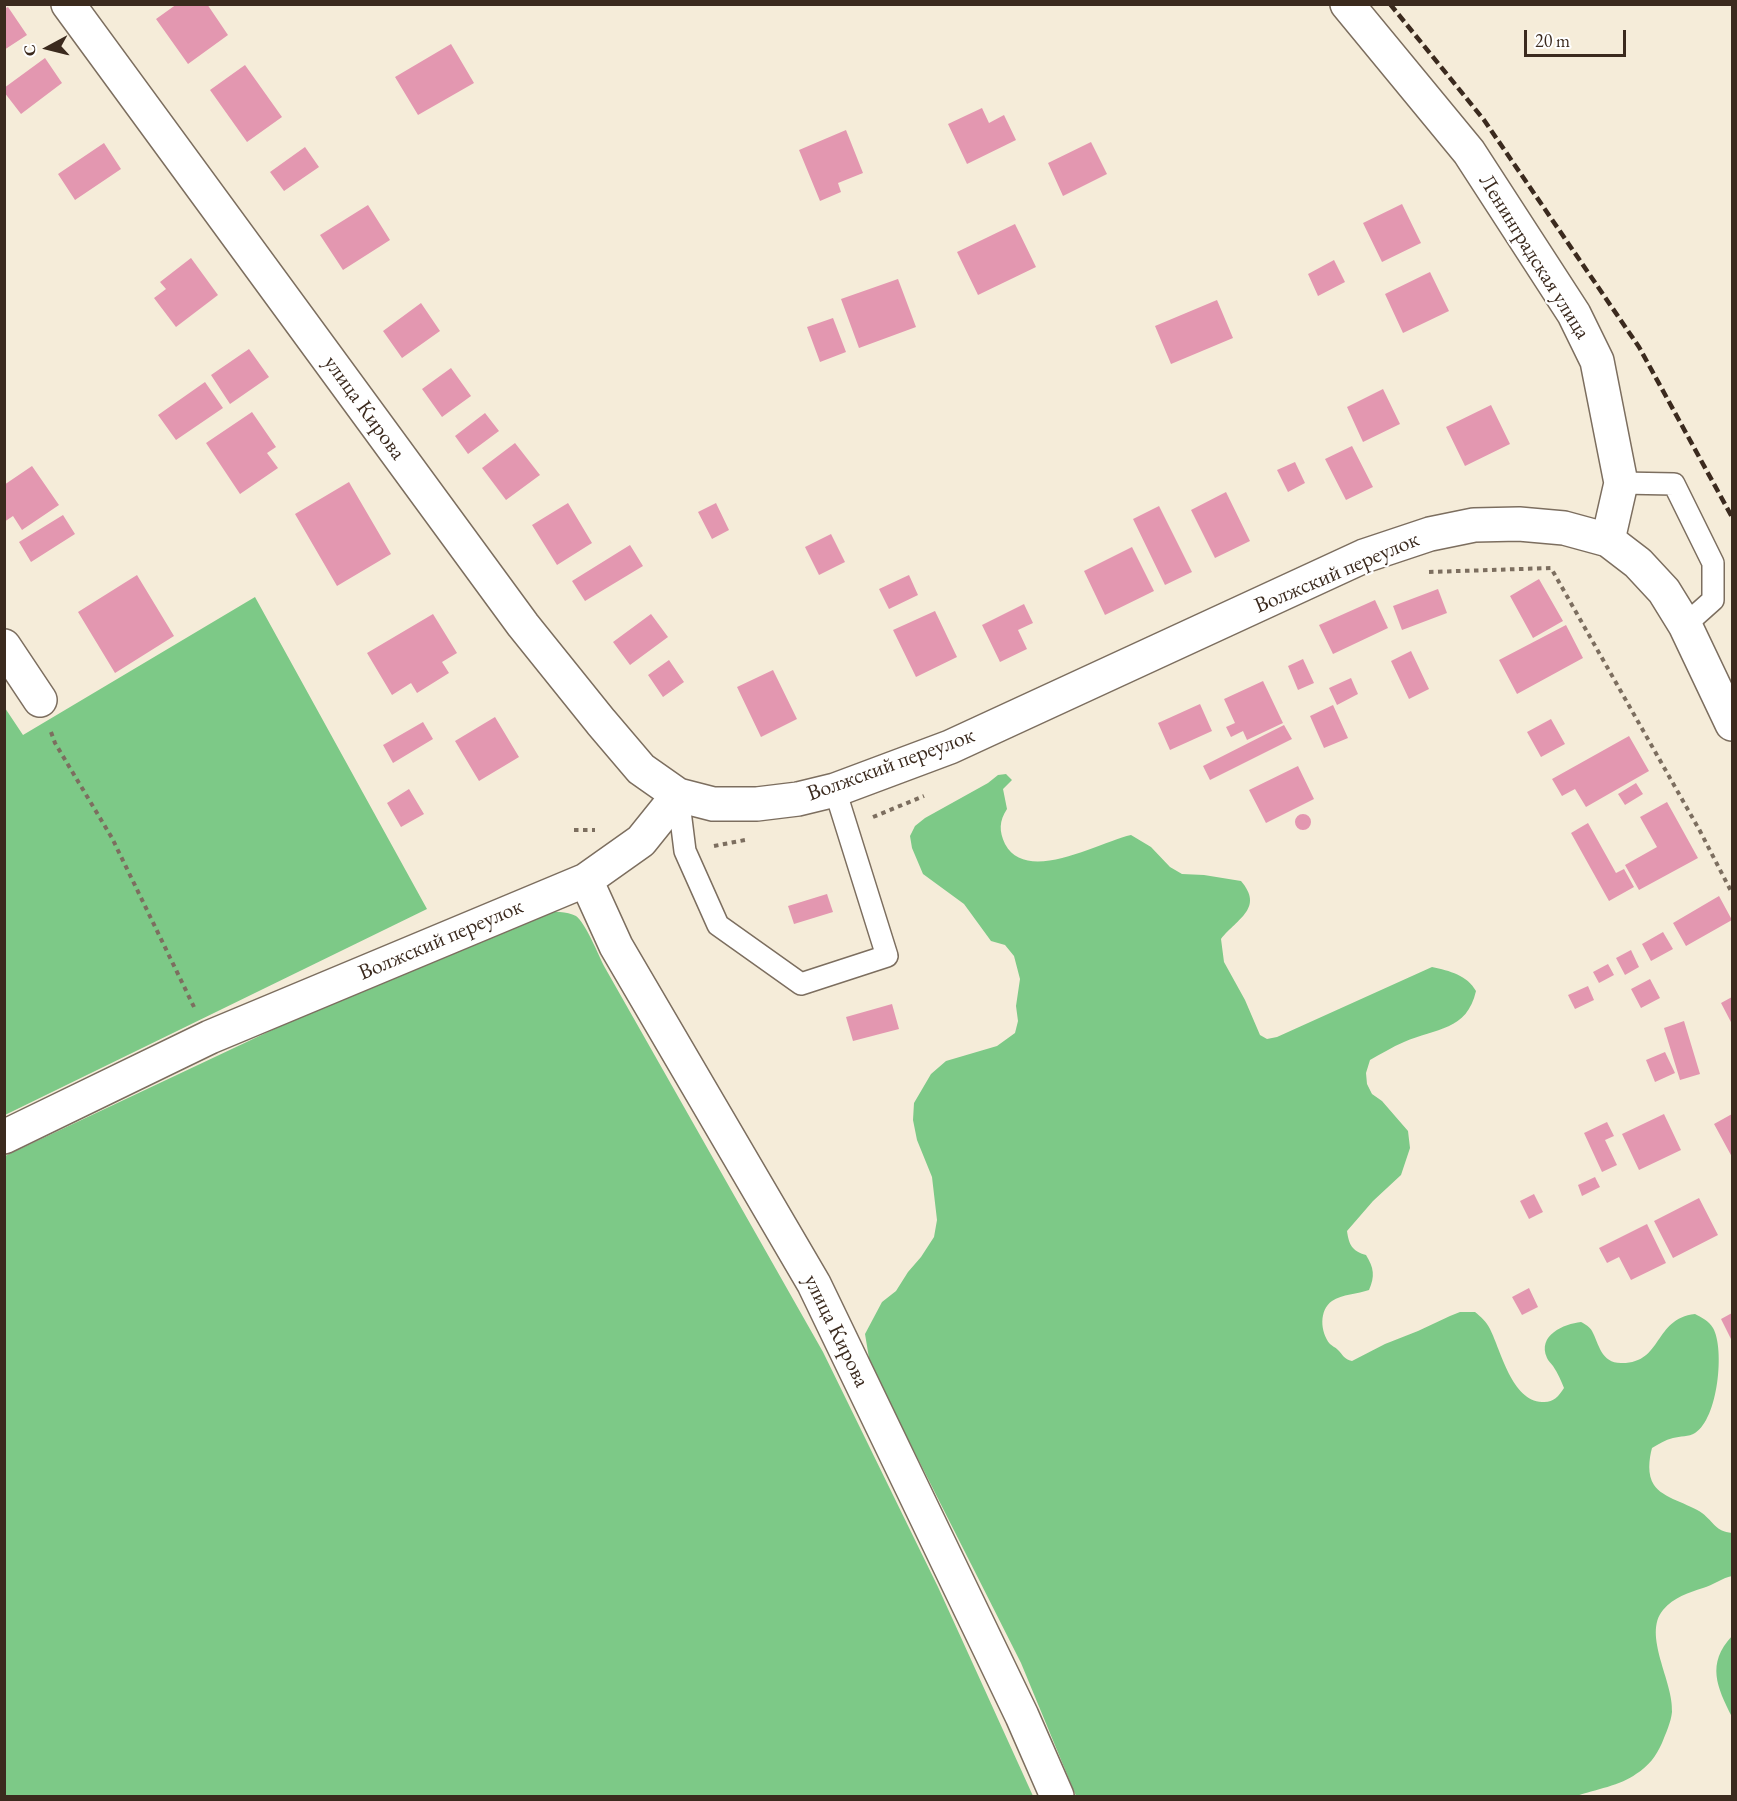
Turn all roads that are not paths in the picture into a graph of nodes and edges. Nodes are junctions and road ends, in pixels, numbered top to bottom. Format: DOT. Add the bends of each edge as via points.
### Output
graph roads {
  1 [pos="68,4"];
  2 [pos="1347,4"];
  3 [pos="1621,483"];
  4 [pos="1608,540"];
  5 [pos="1685,625"];
  6 [pos="4,646"];
  7 [pos="40,700"];
  8 [pos="1732,724"];
  9 [pos="835,790"];
  10 [pos="678,795"];
  11 [pos="586,880"];
  12 [pos="4,1137"];
  13 [pos="1057,1797"];
  1 -- 10 [label="street, улица Кирова" via="523,625 641,769"];
  2 -- 3 [label="street, Ленинградская улица" via="1468,152 1574,314 1597,361"];
  3 -- 4 [label="street, Ленинградская улица"];
  3 -- 5 [label="lane" via="1674,484 1713,563 1713,600"];
  4 -- 5 [label="street" via="1638,563 1664,591"];
  4 -- 9 [label="street, Волжский переулок" via="1564,528 1519,524 1474,525 1430,534 1364,556 950,747"];
  5 -- 8 [label="street"];
  6 -- 7 [label="street"];
  9 -- 10 [label="street, Волжский переулок" via="757,804 713,804"];
  9 -- 10 [label="lane" via="886,956 801,984 718,925 685,851"];
  10 -- 11 [label="street, Волжский переулок" via="640,842"];
  11 -- 12 [label="street, Волжский переулок" via="210,1037"];
  11 -- 13 [label="street, улица Кирова" via="616,946 814,1284 1022,1716"];
}
